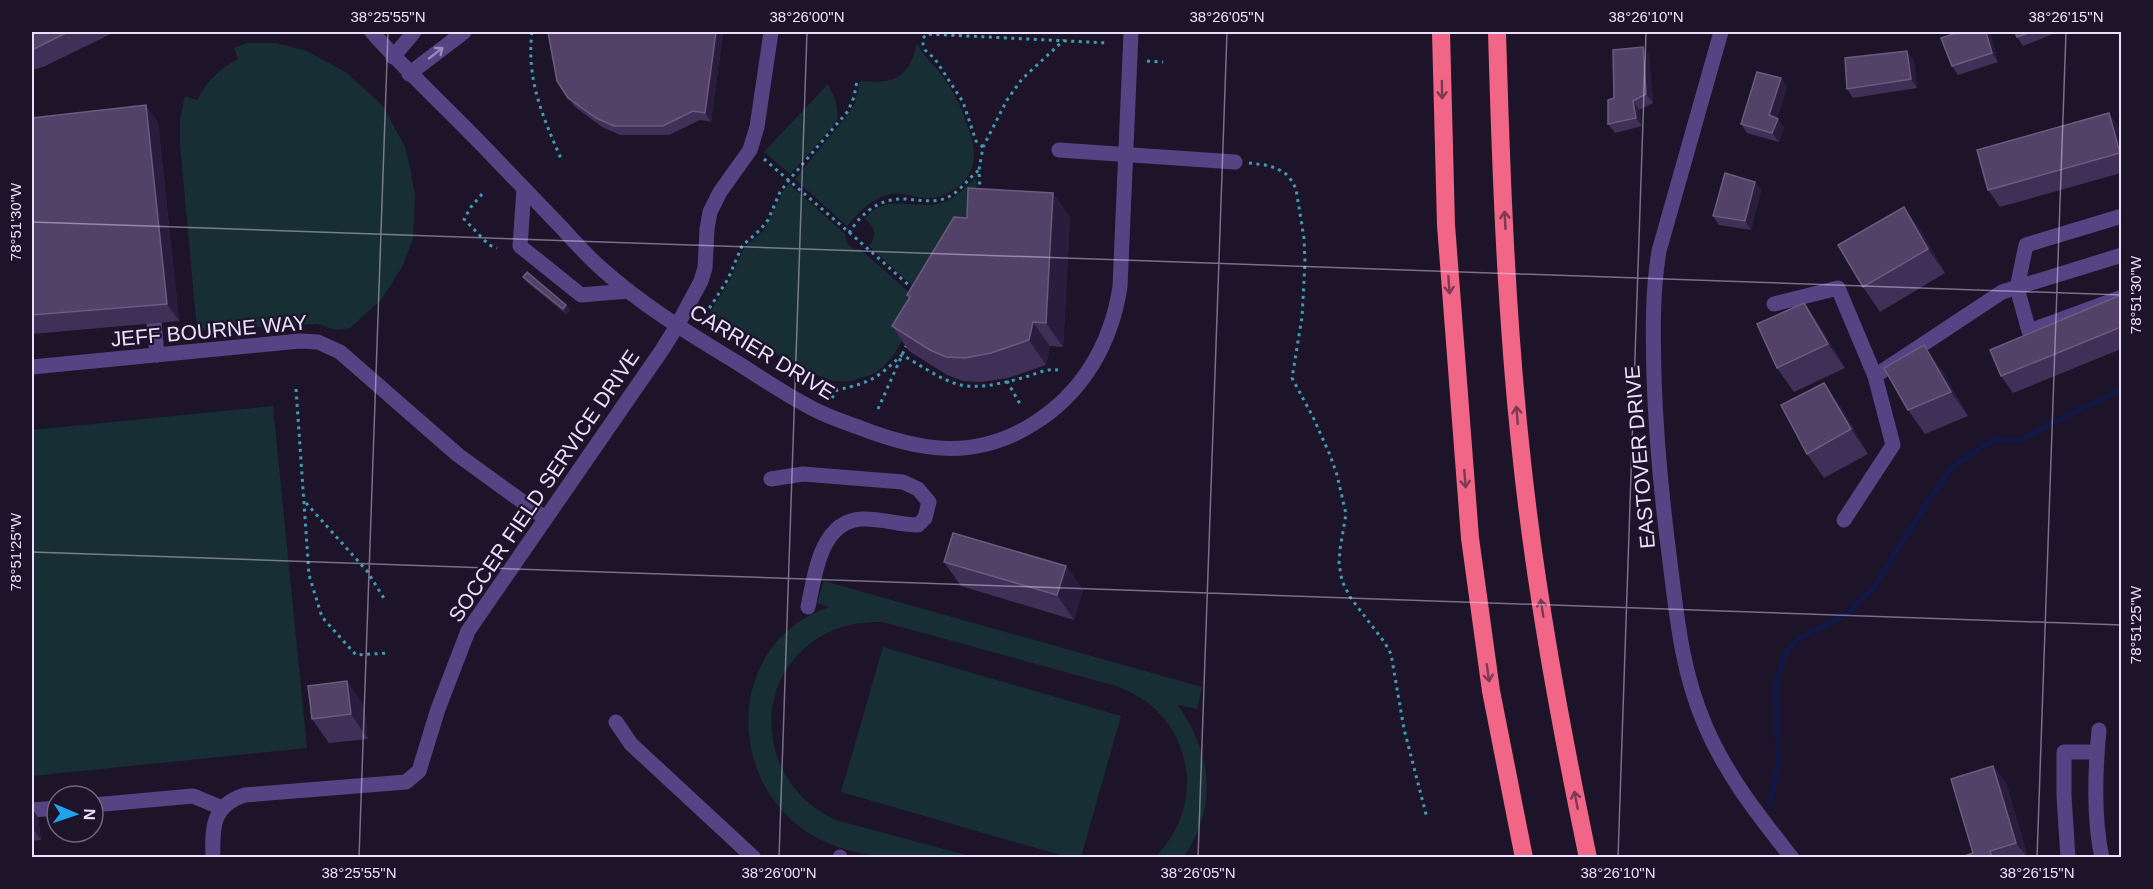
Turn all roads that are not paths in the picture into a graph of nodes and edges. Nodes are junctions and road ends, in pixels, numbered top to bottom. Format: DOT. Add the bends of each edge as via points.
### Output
graph roads {
  1 [pos="372,32"];
  2 [pos="414,32"];
  3 [pos="464,32"];
  4 [pos="771,32"];
  5 [pos="1131,32"];
  6 [pos="1441,32"];
  7 [pos="1497,32"];
  8 [pos="1721,32"];
  9 [pos="393,57"];
  10 [pos="409,74"];
  11 [pos="1059,150"];
  12 [pos="1125,155"];
  13 [pos="1235,162"];
  14 [pos="524,189"];
  15 [pos="2121,216"];
  16 [pos="2121,255"];
  17 [pos="2009,290"];
  18 [pos="628,291"];
  19 [pos="2121,297"];
  20 [pos="1774,304"];
  21 [pos="154,323"];
  22 [pos="677,326"];
  23 [pos="157,355"];
  24 [pos="32,367"];
  25 [pos="1875,376"];
  26 [pos="771,479"];
  27 [pos="545,518"];
  28 [pos="1844,520"];
  29 [pos="808,607"];
  30 [pos="616,722"];
  31 [pos="2099,730"];
  32 [pos="2097,752"];
  33 [pos="105,804"];
  34 [pos="222,808"];
  35 [pos="213,858"];
  36 [pos="754,858"];
  37 [pos="1524,858"];
  38 [pos="1588,858"];
  39 [pos="1792,858"];
  40 [pos="2068,858"];
  41 [pos="2102,858"];
  1 -- 9 [label="street, CARRIER DRIVE"];
  2 -- 9 [label="street"];
  10 -- 3 [label="street, one-way"];
  4 -- 22 [label="street, SOCCER FIELD SERVICE DRIVE" via="750,150 710,212 703,274"];
  5 -- 12 [label="street, CARRIER DRIVE"];
  6 -- 37 [label="highway, one-way" via="1446,225 1470,538 1491,691"];
  38 -- 7 [label="highway, one-way" via="1547,646 1521,453 1508,297"];
  8 -- 39 [label="street, EASTOVER DRIVE" via="1653,283 1656,417 1664,520 1688,681 1723,763"];
  9 -- 10 [label="street, CARRIER DRIVE"];
  10 -- 14 [label="street, CARRIER DRIVE"];
  11 -- 12 [label="street"];
  12 -- 13 [label="street"];
  12 -- 22 [label="street, CARRIER DRIVE" via="1119,287 1104,345 1082,382 1063,402 1039,421 1002,439 943,448 893,441 808,407"];
  14 -- 18 [label="street, CARRIER DRIVE" via="600,268"];
  14 -- 18 [label="street" via="520,246 581,295"];
  15 -- 17 [label="street" via="2026,245"];
  16 -- 17 [label="street"];
  17 -- 19 [label="street" via="2029,331"];
  17 -- 25 [label="street"];
  18 -- 22 [label="street, CARRIER DRIVE"];
  20 -- 25 [label="street" via="1838,288"];
  21 -- 23 [label="street"];
  22 -- 27 [label="street, SOCCER FIELD SERVICE DRIVE"];
  23 -- 24 [label="street, JEFF BOURNE WAY"];
  23 -- 27 [label="street, JEFF BOURNE WAY" via="300,341 326,345 340,352 458,455"];
  25 -- 28 [label="street" via="1893,445"];
  26 -- 29 [label="street" via="803,474 903,482 918,489 929,502 925,518 918,525 845,521 831,534 820,556"];
  27 -- 34 [label="street, SOCCER FIELD SERVICE DRIVE" via="468,631 419,771 406,782 245,795"];
  30 -- 36 [label="street" via="631,744"];
  31 -- 32 [label="street"];
  32 -- 40 [label="street" via="2064,752"];
  32 -- 41 [label="street"];
  33 -- 34 [label="street" via="193,796"];
  34 -- 35 [label="street" via="214,824"];
}
